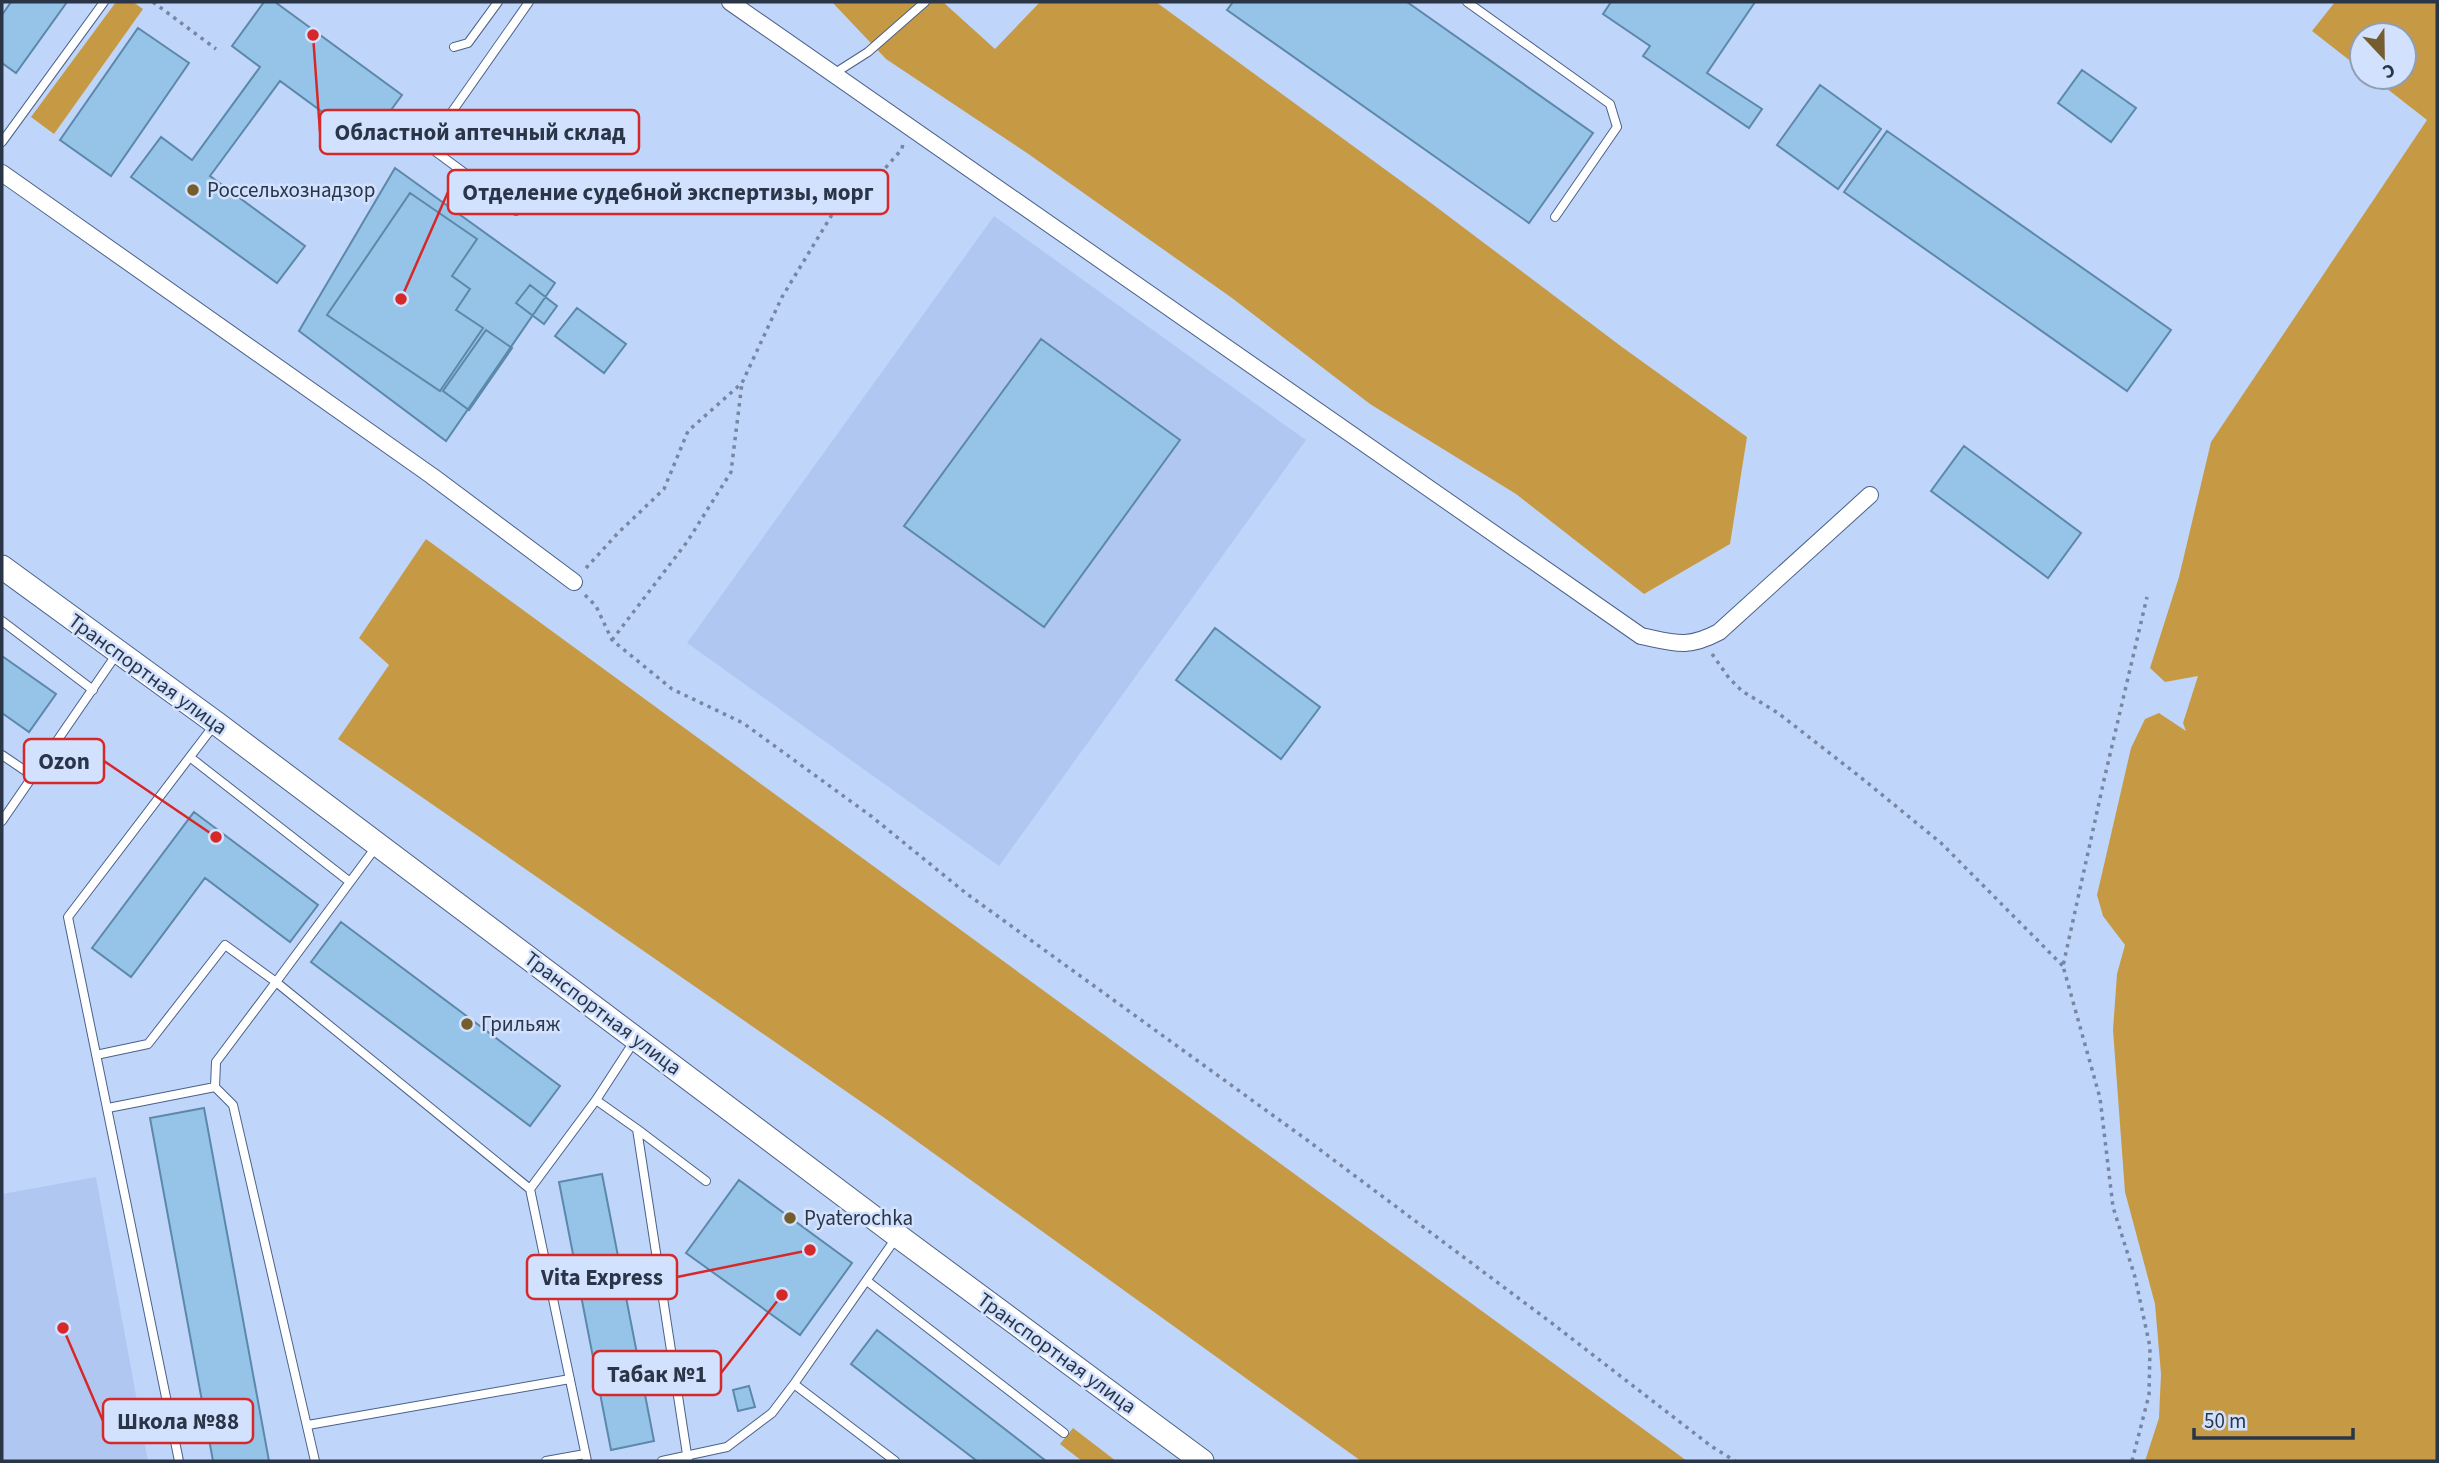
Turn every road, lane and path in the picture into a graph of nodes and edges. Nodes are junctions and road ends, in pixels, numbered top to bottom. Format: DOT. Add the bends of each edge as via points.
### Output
graph roads {
  1 [pos="104,2"];
  2 [pos="153,2"];
  3 [pos="498,2"];
  4 [pos="529,2"];
  5 [pos="730,2"];
  6 [pos="925,2"];
  7 [pos="1467,2"];
  8 [pos="454,47"];
  9 [pos="216,49"];
  10 [pos="835,73"];
  11 [pos="906,124"];
  12 [pos="2,142"];
  13 [pos="2,173"];
  14 [pos="516,211"];
  15 [pos="1555,217"];
  16 [pos="742,383"];
  17 [pos="1870,495"];
  18 [pos="2,567"];
  19 [pos="574,582"];
  20 [pos="2147,597"];
  21 [pos="2,621"];
  22 [pos="612,640"];
  23 [pos="1703,641"];
  24 [pos="118,653"];
  25 [pos="93,690"];
  26 [pos="216,723"];
  27 [pos="2,755"];
  28 [pos="191,758"];
  29 [pos="33,776"];
  30 [pos="2,821"];
  31 [pos="378,844"];
  32 [pos="350,882"];
  33 [pos="2063,965"];
  34 [pos="276,982"];
  35 [pos="637,1039"];
  36 [pos="96,1055"];
  37 [pos="215,1087"];
  38 [pos="596,1100"];
  39 [pos="108,1108"];
  40 [pos="637,1129"];
  41 [pos="706,1181"];
  42 [pos="530,1189"];
  43 [pos="898,1236"];
  44 [pos="867,1281"];
  45 [pos="570,1379"];
  46 [pos="794,1384"];
  47 [pos="308,1425"];
  48 [pos="1064,1433"];
  49 [pos="586,1458"];
  50 [pos="687,1459"];
  51 [pos="179,1461"];
  52 [pos="315,1461"];
  53 [pos="546,1461"];
  54 [pos="662,1461"];
  55 [pos="895,1461"];
  56 [pos="1202,1461"];
  57 [pos="1735,1461"];
  58 [pos="2132,1461"];
  1 -- 12 [label="lane"];
  2 -- 9 [label="path"];
  3 -- 8 [label="lane" via="468,43"];
  4 -- 14 [label="lane" via="428,146"];
  5 -- 10 [label="street"];
  6 -- 10 [label="lane" via="868,52"];
  7 -- 15 [label="lane" via="1610,104 1617,127"];
  10 -- 11 [label="street"];
  11 -- 16 [label="path" via="902,149 881,173 858,184 835,208 782,297"];
  11 -- 23 [label="street" via="1641,636 1686,645"];
  13 -- 19 [label="street" via="421,468"];
  16 -- 19 [label="path" via="688,430 664,489"];
  16 -- 22 [label="path" via="731,472 687,542"];
  17 -- 23 [label="street" via="1719,632"];
  18 -- 24 [label="street, Транспортная улица"];
  19 -- 22 [label="path" via="596,606"];
  20 -- 33 [label="path"];
  21 -- 25 [label="lane"];
  22 -- 57 [label="path" via="672,689 743,723 860,808 967,894 1307,1140"];
  23 -- 33 [label="path" via="1742,691 1849,768 1941,844"];
  24 -- 25 [label="lane"];
  24 -- 26 [label="street, Транспортная улица"];
  25 -- 29 [label="lane"];
  26 -- 28 [label="lane"];
  26 -- 31 [label="street, Транспортная улица"];
  27 -- 29 [label="lane"];
  28 -- 32 [label="lane"];
  28 -- 36 [label="lane" via="68,917"];
  29 -- 30 [label="lane"];
  31 -- 32 [label="lane"];
  31 -- 35 [label="street, Транспортная улица"];
  32 -- 34 [label="lane"];
  33 -- 58 [label="path" via="2100,1098 2113,1207 2150,1347 2149,1395"];
  34 -- 36 [label="lane" via="225,944 148,1044"];
  34 -- 37 [label="lane" via="216,1062"];
  34 -- 42 [label="lane"];
  35 -- 38 [label="lane"];
  35 -- 43 [label="street, Транспортная улица"];
  36 -- 39 [label="lane"];
  37 -- 39 [label="lane"];
  37 -- 47 [label="lane" via="233,1105"];
  38 -- 40 [label="lane"];
  38 -- 42 [label="lane"];
  39 -- 51 [label="lane"];
  40 -- 41 [label="lane"];
  40 -- 50 [label="lane"];
  42 -- 45 [label="lane"];
  43 -- 44 [label="lane"];
  43 -- 56 [label="street, Транспортная улица"];
  44 -- 46 [label="lane"];
  44 -- 48 [label="lane"];
  45 -- 47 [label="lane"];
  45 -- 49 [label="lane"];
  46 -- 50 [label="lane" via="772,1413 727,1447"];
  46 -- 55 [label="lane"];
  47 -- 52 [label="lane"];
  49 -- 53 [label="lane"];
  50 -- 54 [label="lane"];
}
